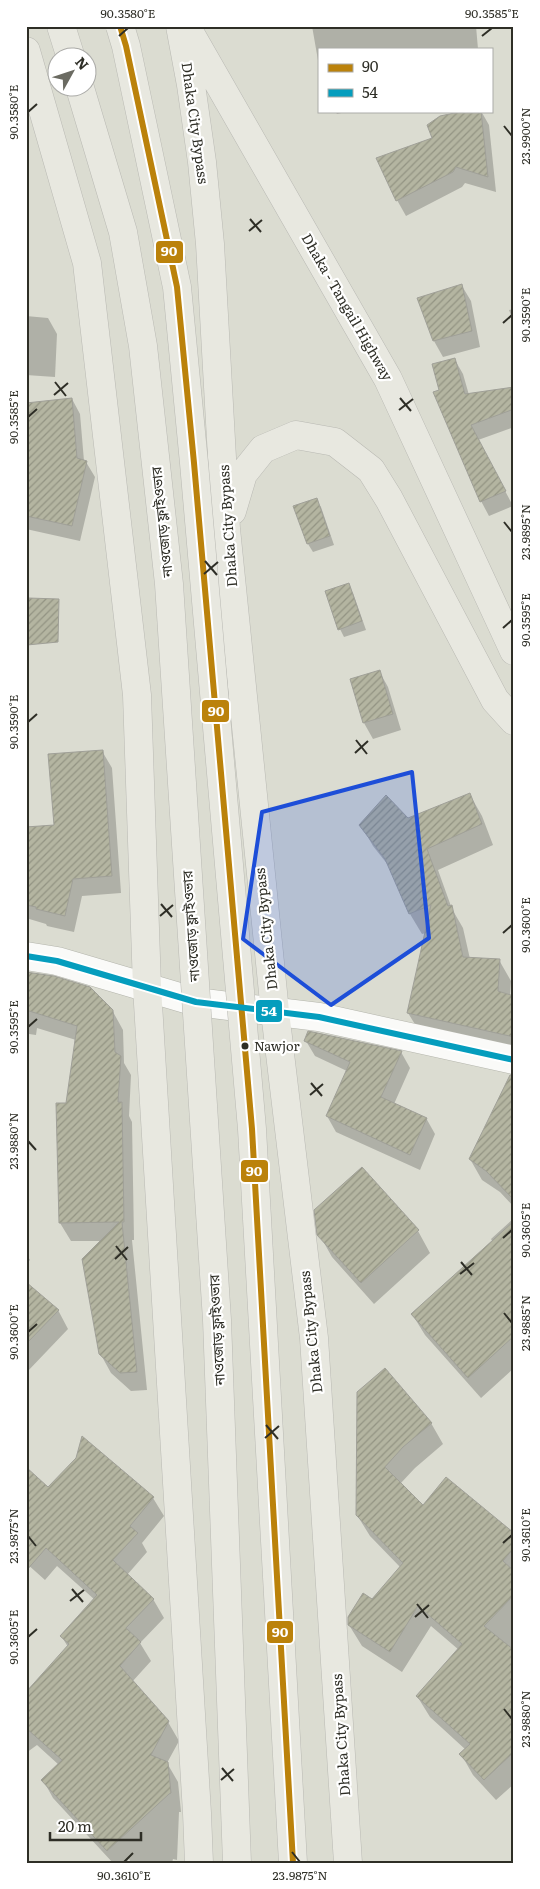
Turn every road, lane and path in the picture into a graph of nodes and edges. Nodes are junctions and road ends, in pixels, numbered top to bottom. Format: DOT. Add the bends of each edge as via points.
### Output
graph roads {
  1 [pos="61,26"];
  2 [pos="120,26"];
  3 [pos="180,26"];
  4 [pos="187,26"];
  5 [pos="68,48"];
  6 [pos="26,51"];
  7 [pos="83,98"];
  8 [pos="226,529"];
  9 [pos="514,652"];
  10 [pos="514,721"];
  11 [pos="26,956"];
  12 [pos="147,988"];
  13 [pos="275,1012"];
  14 [pos="514,1060"];
  15 [pos="198,1863"];
  16 [pos="237,1863"];
  17 [pos="293,1863"];
  18 [pos="348,1863"];
  1 -- 5 [label="highway"];
  2 -- 17 [label="highway, bridge" via="176,278 179,307 252,1129"];
  3 -- 8 [label="highway, Dhaka City Bypass" via="202,162 210,244"];
  4 -- 9 [label="highway, Dhaka - Tangail Highway" via="388,379"];
  6 -- 12 [label="highway" via="87,263 137,694"];
  7 -- 16 [label="highway, নাওজোড় ফ্লাইওভার, bridge" via="123,232 143,346 169,584 218,1320"];
  8 -- 10 [label="highway" via="243,474 263,449 296,435 335,442 371,470 495,700"];
  8 -- 13 [label="highway, Dhaka City Bypass"];
  11 -- 12 [label="street" via="58,961"];
  12 -- 13 [label="street" via="196,1002"];
  12 -- 15 [label="highway"];
  13 -- 14 [label="street" via="319,1017"];
  13 -- 18 [label="highway, Dhaka City Bypass" via="314,1338"];
}
